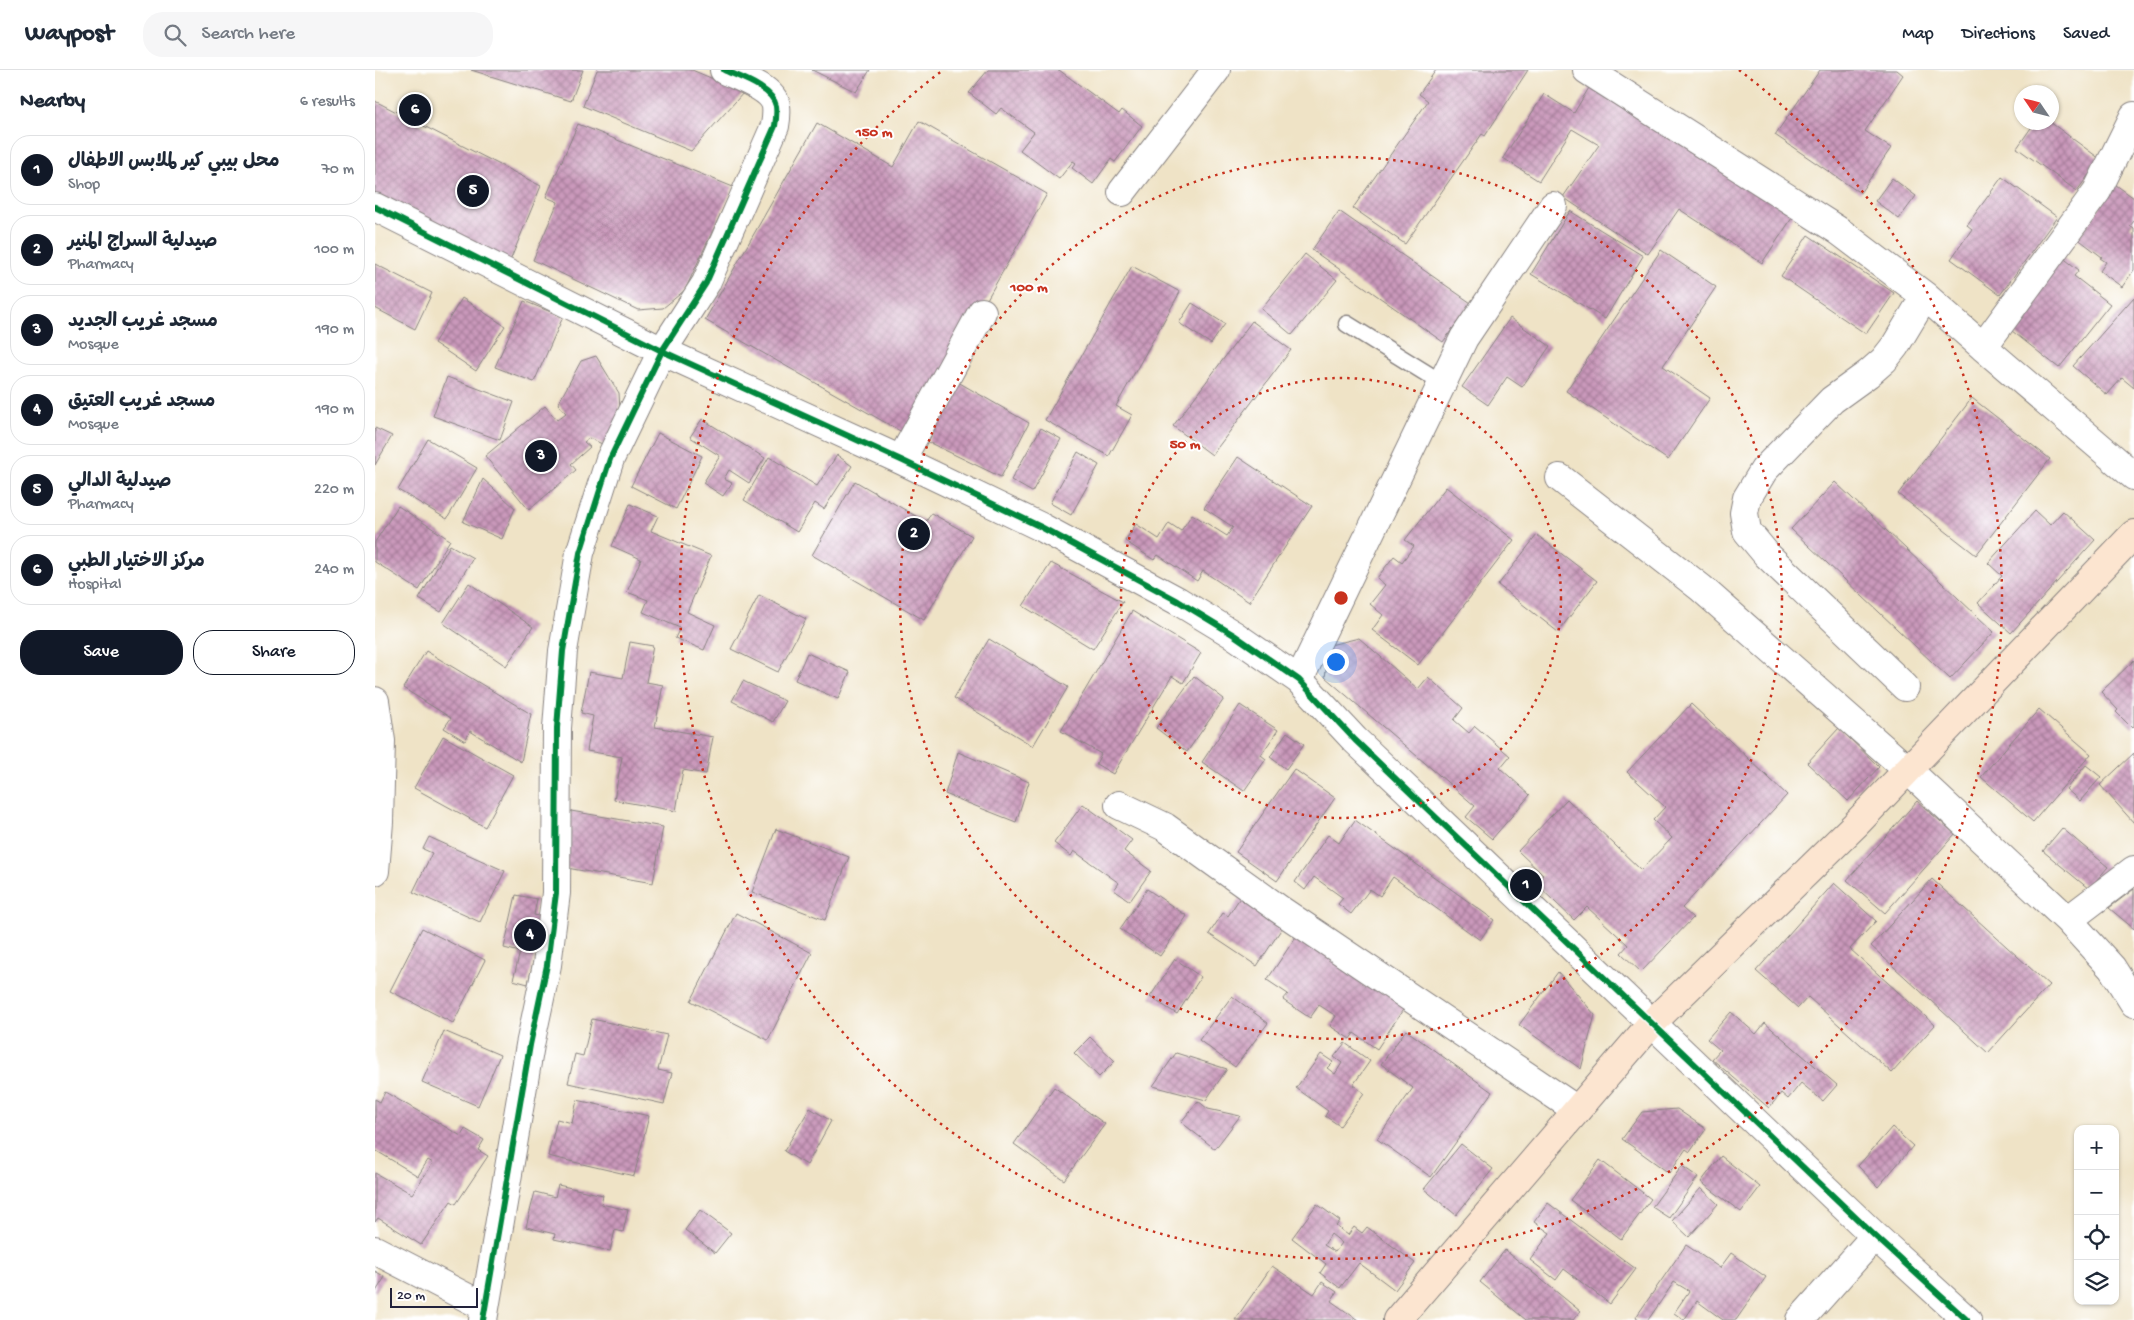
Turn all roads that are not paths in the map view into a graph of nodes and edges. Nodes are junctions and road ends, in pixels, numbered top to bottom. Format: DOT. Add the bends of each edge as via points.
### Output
graph roads {
  1 [pos="724,70"];
  2 [pos="1216,70"];
  3 [pos="1587,70"];
  4 [pos="2134,116"];
  5 [pos="1123,192"];
  6 [pos="1553,206"];
  7 [pos="375,207"];
  8 [pos="1925,296"];
  9 [pos="982,312"];
  10 [pos="1347,324"];
  11 [pos="1983,347"];
  12 [pos="662,351"];
  13 [pos="1442,384"];
  14 [pos="901,460"];
  15 [pos="2134,476"];
  16 [pos="1560,478"];
  17 [pos="2134,534"];
  18 [pos="1299,680"];
  19 [pos="1905,687"];
  20 [pos="375,701"];
  21 [pos="1909,771"];
  22 [pos="1119,805"];
  23 [pos="2134,870"];
  24 [pos="375,872"];
  25 [pos="2068,920"];
  26 [pos="2134,1003"];
  27 [pos="1652,1023"];
  28 [pos="1577,1110"];
  29 [pos="1875,1236"];
  30 [pos="375,1250"];
  31 [pos="485,1313"];
  32 [pos="1397,1320"];
  33 [pos="1800,1320"];
  34 [pos="1967,1320"];
  1 -- 12 [label="street" via="758,85 770,96 776,104 775,126 706,283"];
  2 -- 5 [label="street"];
  3 -- 8 [label="street" via="1839,231"];
  4 -- 11 [label="street" via="2097,191"];
  6 -- 13 [label="street" via="1463,338"];
  7 -- 12 [label="street"];
  8 -- 11 [label="street"];
  8 -- 19 [label="street" via="1885,360 1832,400 1764,470 1747,498 1744,513 1747,530 1767,555"];
  9 -- 14 [label="street"];
  10 -- 13 [label="lane"];
  11 -- 15 [label="street"];
  12 -- 14 [label="street"];
  12 -- 31 [label="street" via="610,459 574,581 563,651 557,728 557,894"];
  13 -- 18 [label="street"];
  14 -- 18 [label="street" via="1041,527 1178,601"];
  16 -- 21 [label="street" via="1701,588"];
  17 -- 21 [label="street"];
  18 -- 27 [label="street" via="1355,740"];
  20 -- 24 [label="street" via="381,741"];
  21 -- 25 [label="street"];
  21 -- 27 [label="street"];
  22 -- 28 [label="street" via="1165,826 1279,909"];
  23 -- 25 [label="street"];
  25 -- 26 [label="street" via="2112,968"];
  27 -- 28 [label="street"];
  27 -- 29 [label="street"];
  28 -- 32 [label="street"];
  29 -- 33 [label="street"];
  29 -- 34 [label="street"];
  30 -- 31 [label="street"];
}
